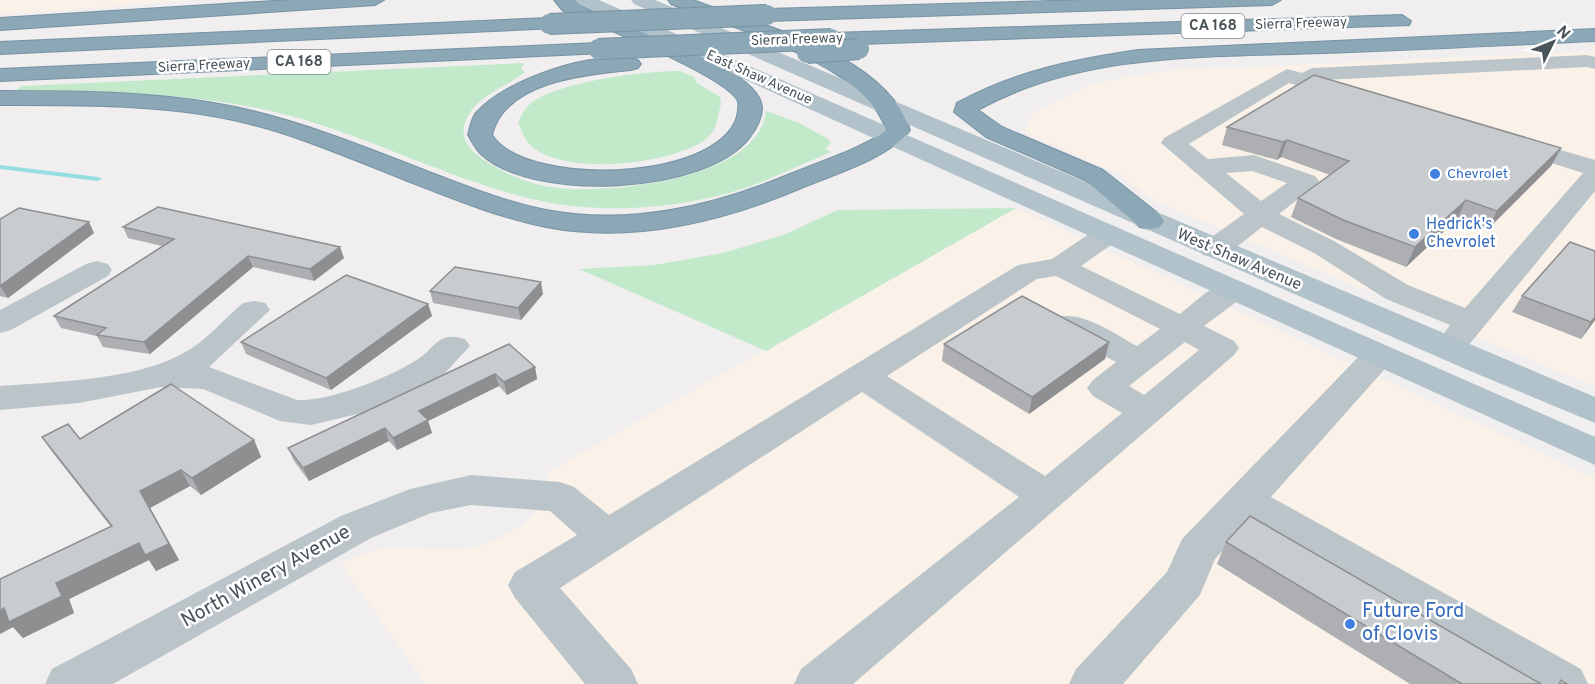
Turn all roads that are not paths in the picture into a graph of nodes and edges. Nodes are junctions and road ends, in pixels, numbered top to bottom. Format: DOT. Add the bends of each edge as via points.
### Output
graph roads {
  1 [pos="375,0"];
  2 [pos="563,0"];
  3 [pos="584,0"];
  4 [pos="640,0"];
  5 [pos="677,0"];
  6 [pos="1272,0"];
  7 [pos="773,8"];
  8 [pos="1550,18"];
  9 [pos="1595,18"];
  10 [pos="541,20"];
  11 [pos="1426,20"];
  12 [pos="1312,23"];
  13 [pos="0,24"];
  14 [pos="1595,35"];
  15 [pos="0,48"];
  16 [pos="1595,63"];
  17 [pos="0,75"];
  18 [pos="1287,75"];
  19 [pos="0,98"];
  20 [pos="1366,99"];
  21 [pos="886,103"];
  22 [pos="1492,137"];
  23 [pos="892,138"];
  24 [pos="934,157"];
  25 [pos="1203,167"];
  26 [pos="1595,168"];
  27 [pos="1595,175"];
  28 [pos="1261,214"];
  29 [pos="1150,222"];
  30 [pos="1108,234"];
  31 [pos="1213,249"];
  32 [pos="1060,267"];
  33 [pos="97,270"];
  34 [pos="1002,288"];
  35 [pos="1232,290"];
  36 [pos="254,310"];
  37 [pos="1470,322"];
  38 [pos="0,323"];
  39 [pos="1182,328"];
  40 [pos="453,346"];
  41 [pos="1447,350"];
  42 [pos="1378,355"];
  43 [pos="1140,361"];
  44 [pos="161,376"];
  45 [pos="863,377"];
  46 [pos="0,392"];
  47 [pos="0,398"];
  48 [pos="1146,411"];
  49 [pos="1595,411"];
  50 [pos="1595,452"];
  51 [pos="1047,496"];
  52 [pos="1244,500"];
  53 [pos="607,537"];
  54 [pos="75,682"];
  55 [pos="614,684"];
  56 [pos="818,684"];
  57 [pos="1093,684"];
  58 [pos="1564,684"];
  1 -- 13 [label="highway"];
  2 -- 12 [label="highway, bridge" via="568,6 714,72 742,90 750,106 745,127 732,143 702,159 673,169 598,179 526,169 496,155 485,142 482,128 491,109 537,82 569,72 631,64 859,50"];
  3 -- 23 [label="main road, East Shaw Avenue"];
  4 -- 21 [label="main road, East Shaw Avenue"];
  5 -- 21 [label="highway" via="839,65"];
  6 -- 7 [label="highway, Sierra Freeway / CA 168"];
  7 -- 10 [label="highway, Sierra Freeway / CA 168, bridge"];
  7 -- 10 [label="highway" via="740,4"];
  8 -- 9 [label="highway"];
  10 -- 15 [label="highway, Sierra Freeway / CA 168"];
  11 -- 12 [label="highway, Sierra Freeway / CA 168"];
  12 -- 17 [label="highway, Sierra Freeway / CA 168, bridge" via="831,39"];
  14 -- 29 [label="highway" via="1137,57 1024,80 965,108 965,112 994,132 1094,175"];
  16 -- 18 [label="street"];
  18 -- 20 [label="street"];
  18 -- 25 [label="street" via="1173,143"];
  19 -- 23 [label="highway" via="134,101 242,116 306,135 508,209 582,223 679,218 737,205"];
  21 -- 23 [label="highway" via="898,130"];
  21 -- 29 [label="main road, West Shaw Avenue"];
  22 -- 26 [label="street"];
  23 -- 24 [label="main road, East Shaw Avenue"];
  24 -- 30 [label="main road, West Shaw Avenue"];
  25 -- 28 [label="street"];
  25 -- 28 [label="street" via="1254,163 1306,181"];
  27 -- 37 [label="street"];
  28 -- 31 [label="street"];
  28 -- 37 [label="street" via="1397,292"];
  29 -- 31 [label="main road, West Shaw Avenue"];
  30 -- 32 [label="street"];
  30 -- 35 [label="main road, West Shaw Avenue"];
  31 -- 41 [label="main road, West Shaw Avenue"];
  32 -- 34 [label="street" via="1029,271"];
  32 -- 39 [label="street"];
  33 -- 38 [label="street"];
  34 -- 43 [label="street"];
  34 -- 45 [label="street"];
  35 -- 39 [label="street"];
  35 -- 42 [label="main road, West Shaw Avenue"];
  36 -- 44 [label="street" via="196,361"];
  37 -- 41 [label="street"];
  39 -- 43 [label="street"];
  39 -- 48 [label="street" via="1222,348"];
  40 -- 44 [label="street" via="418,374 349,405 311,413 293,412 208,378"];
  41 -- 49 [label="main road, West Shaw Avenue"];
  42 -- 50 [label="main road, West Shaw Avenue"];
  42 -- 52 [label="street"];
  43 -- 48 [label="street" via="1105,388"];
  44 -- 47 [label="street" via="79,391"];
  45 -- 51 [label="street"];
  45 -- 53 [label="street"];
  46 -- 47 [label="street"];
  48 -- 51 [label="street"];
  51 -- 56 [label="street"];
  52 -- 57 [label="street" via="1197,550 1185,582"];
  52 -- 58 [label="street"];
  53 -- 54 [label="street, North Winery Avenue" via="560,497 471,490 424,500 375,518"];
  53 -- 55 [label="street" via="530,585"];
}
